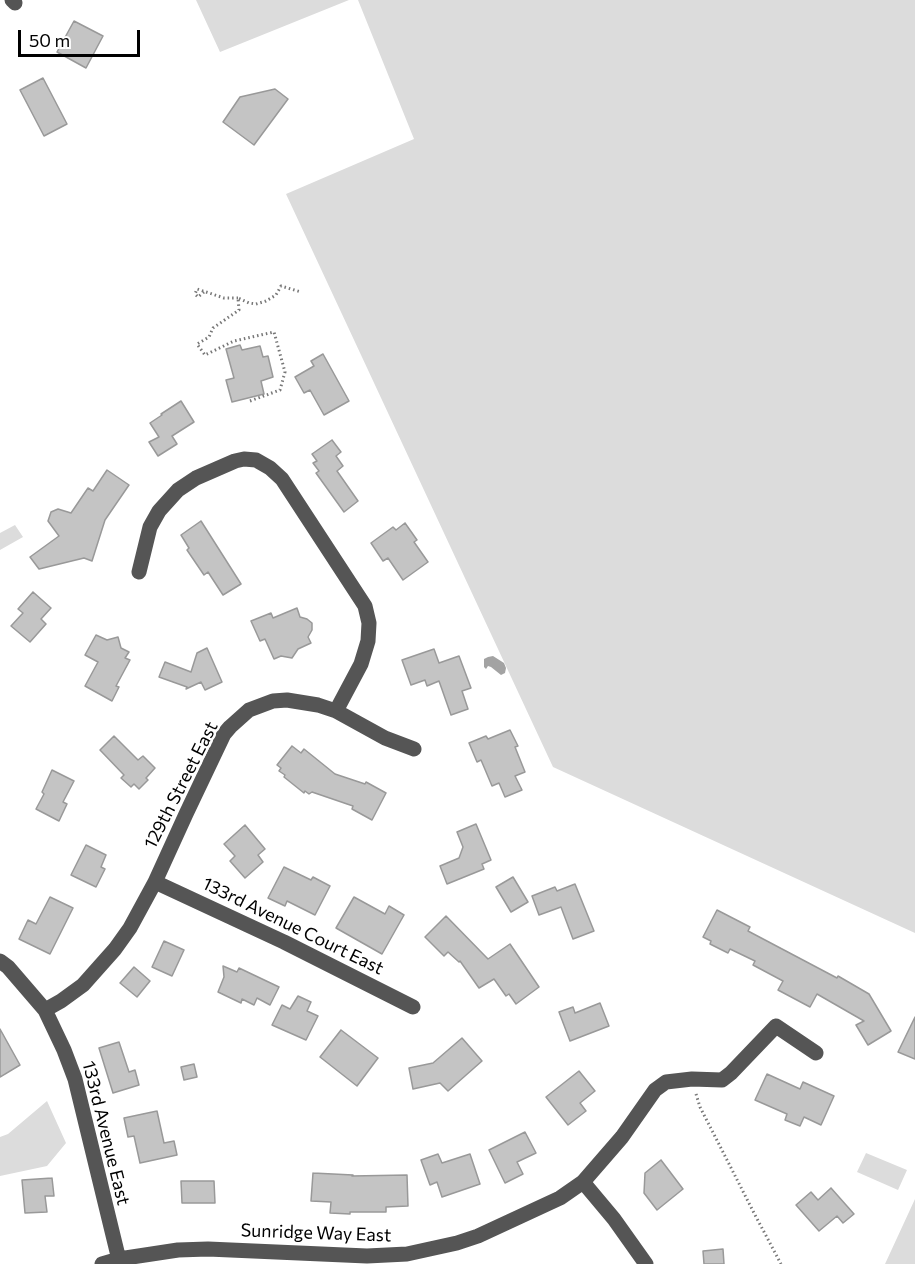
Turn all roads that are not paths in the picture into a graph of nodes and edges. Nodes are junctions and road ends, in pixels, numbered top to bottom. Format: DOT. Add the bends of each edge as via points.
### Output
graph roads {
  1 [pos="139,572"];
  2 [pos="336,711"];
  3 [pos="414,749"];
  4 [pos="155,882"];
  5 [pos="0,961"];
  6 [pos="413,1007"];
  7 [pos="45,1010"];
  8 [pos="816,1053"];
  9 [pos="584,1182"];
  10 [pos="407,1259"];
  11 [pos="120,1262"];
  12 [pos="102,1264"];
  13 [pos="646,1264"];
  1 -- 2 [label="street" via="150,527 178,489 235,461 256,460 270,468 282,479 365,606 368,641 361,664"];
  2 -- 3 [label="street, 129th Street East"];
  2 -- 4 [label="street, 129th Street East" via="302,701 273,701 249,710 230,727"];
  4 -- 6 [label="street, 133rd Avenue Court East"];
  4 -- 7 [label="street, 129th Street East" via="130,928 100,967 83,985"];
  5 -- 7 [label="street, 133rd Avenue East"];
  7 -- 11 [label="street, 133rd Avenue East" via="75,1079"];
  8 -- 9 [label="street, Sunridge Way East" via="776,1026 722,1080 666,1082 655,1090"];
  9 -- 10 [label="street, Sunridge Way East" via="560,1198 478,1236"];
  9 -- 13 [label="street"];
  10 -- 11 [label="street, Sunridge Way East" via="208,1249 160,1252"];
  11 -- 12 [label="street, Sunridge Way East"];
}
